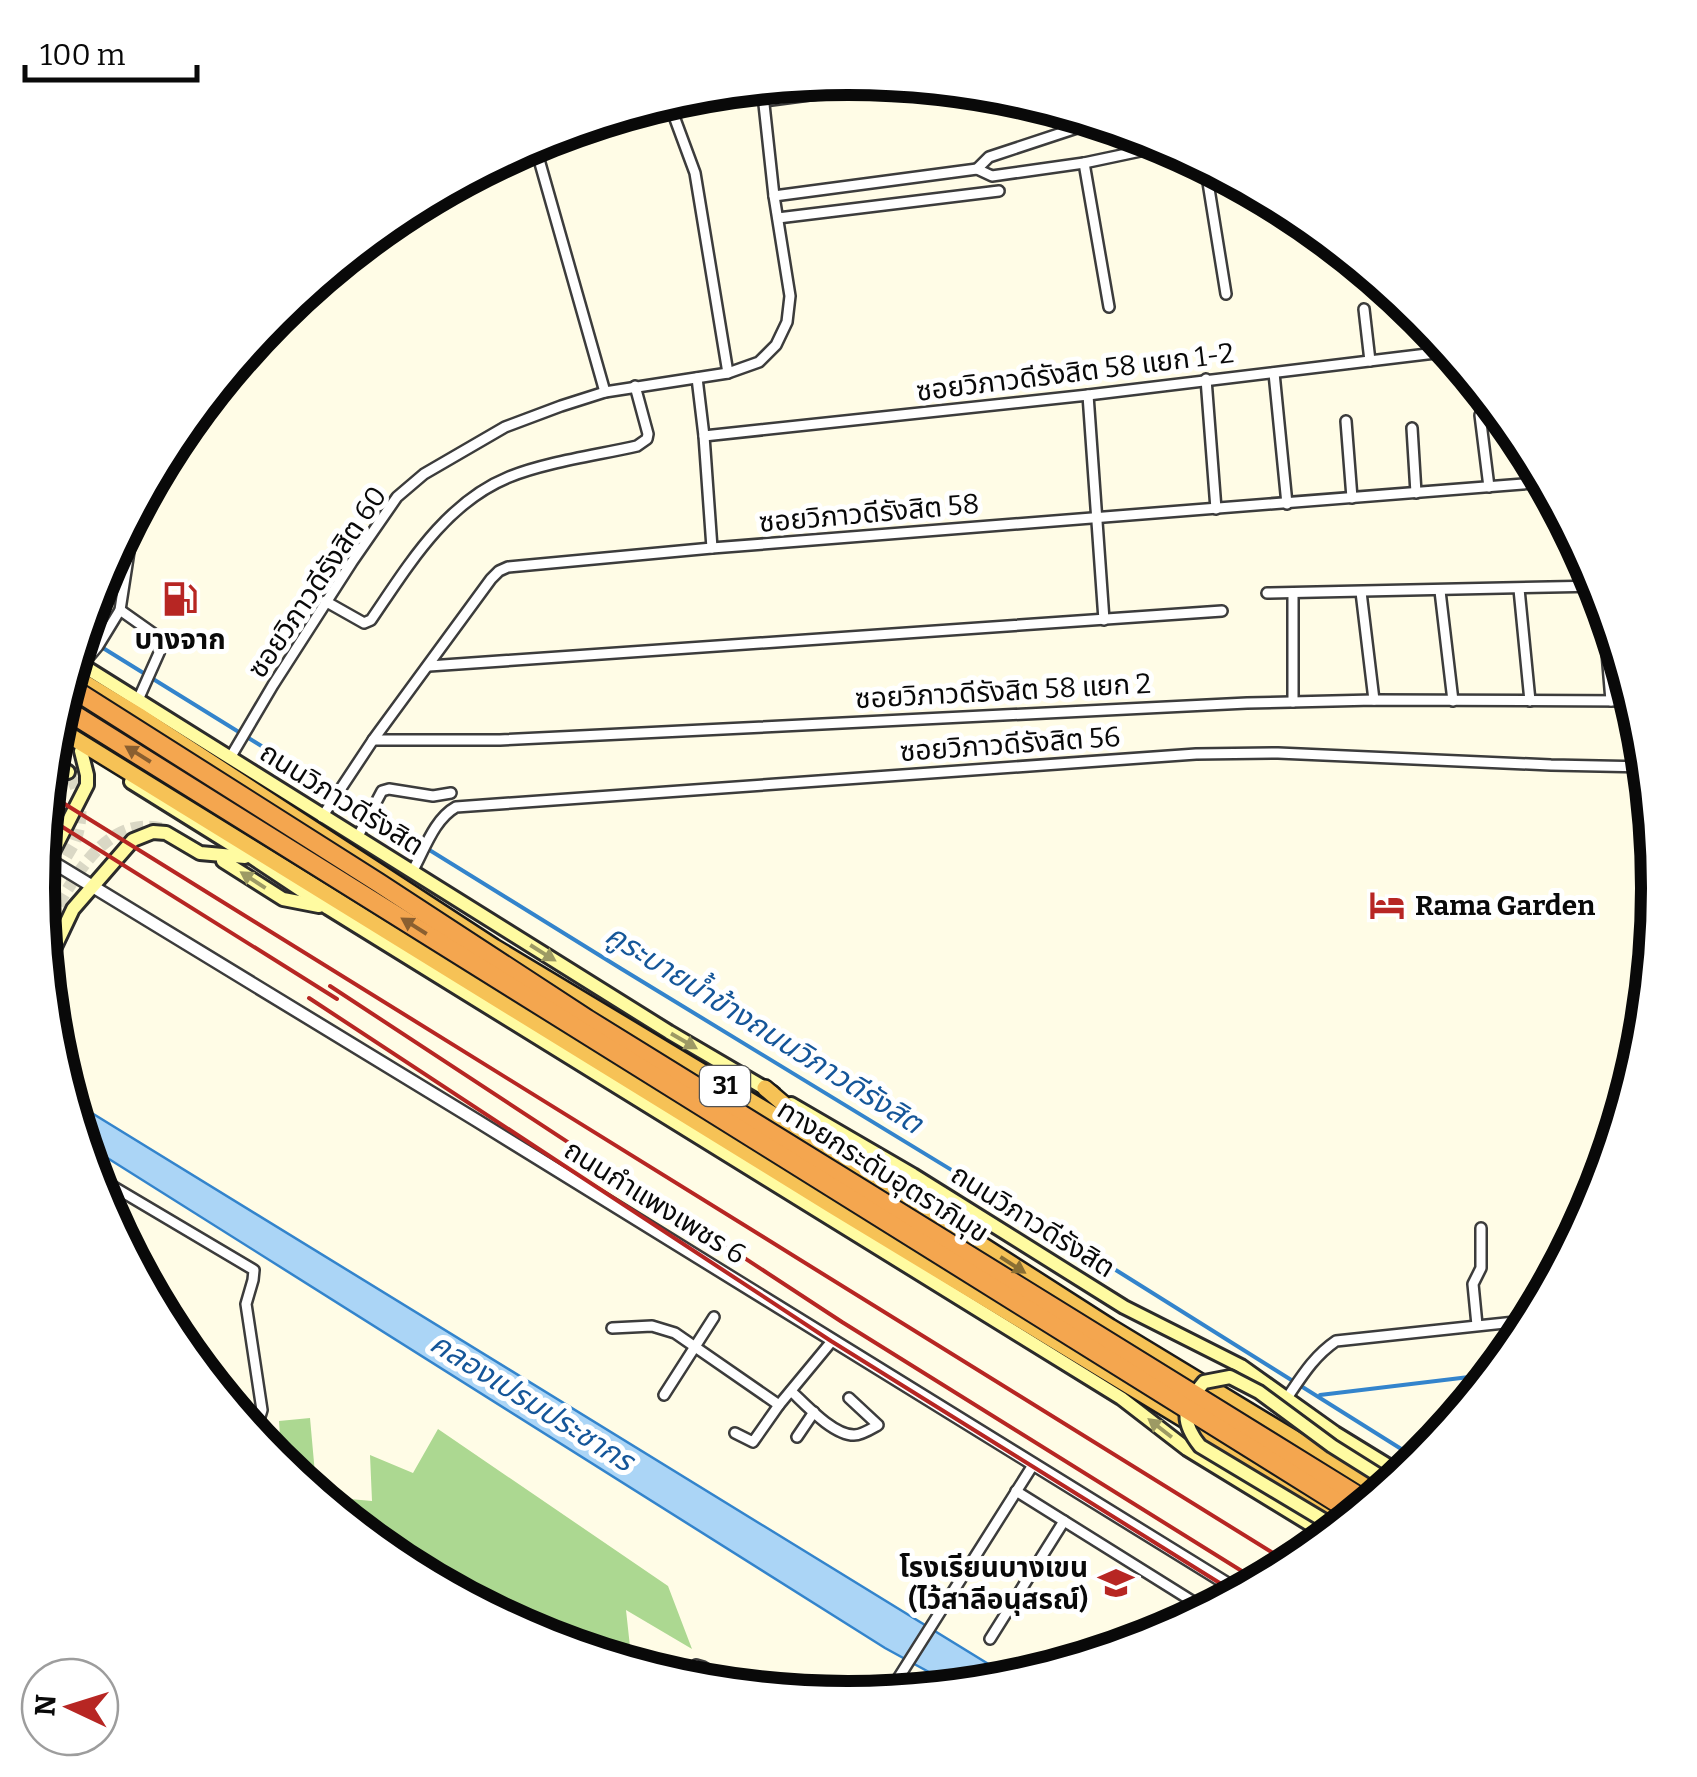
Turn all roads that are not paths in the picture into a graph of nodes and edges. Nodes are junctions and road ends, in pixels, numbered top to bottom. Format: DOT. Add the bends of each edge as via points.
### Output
graph roads {
  1 [pos="783,98"];
  2 [pos="764,101"];
  3 [pos="673,115"];
  4 [pos="1074,128"];
  5 [pos="1141,151"];
  6 [pos="539,158"];
  7 [pos="1084,163"];
  8 [pos="977,169"];
  9 [pos="1208,182"];
  10 [pos="998,191"];
  11 [pos="774,196"];
  12 [pos="778,218"];
  13 [pos="1226,294"];
  14 [pos="1109,307"];
  15 [pos="1364,310"];
  16 [pos="1434,353"];
  17 [pos="1370,361"];
  18 [pos="1274,372"];
  19 [pos="728,373"];
  20 [pos="697,378"];
  21 [pos="1206,379"];
  22 [pos="636,386"];
  23 [pos="605,392"];
  24 [pos="1088,395"];
  25 [pos="1480,416"];
  26 [pos="1346,421"];
  27 [pos="1412,428"];
  28 [pos="704,436"];
  29 [pos="1530,483"];
  30 [pos="1488,486"];
  31 [pos="1416,493"];
  32 [pos="1352,498"];
  33 [pos="1287,504"];
  34 [pos="1216,509"];
  35 [pos="1096,517"];
  36 [pos="712,548"];
  37 [pos="128,557"];
  38 [pos="1519,588"];
  39 [pos="1583,589"];
  40 [pos="1440,591"];
  41 [pos="1361,592"];
  42 [pos="1267,593"];
  43 [pos="1293,593"];
  44 [pos="325,602"];
  45 [pos="120,610"];
  46 [pos="1222,612"];
  47 [pos="1104,620"];
  48 [pos="90,655"];
  49 [pos="1607,656"];
  50 [pos="429,666"];
  51 [pos="86,671"];
  52 [pos="85,673"];
  53 [pos="80,693"];
  54 [pos="138,700"];
  55 [pos="1374,700"];
  56 [pos="1453,700"];
  57 [pos="1530,701"];
  58 [pos="1611,701"];
  59 [pos="1619,701"];
  60 [pos="1293,702"];
  61 [pos="74,715"];
  62 [pos="70,736"];
  63 [pos="373,740"];
  64 [pos="69,743"];
  65 [pos="81,751"];
  66 [pos="230,758"];
  67 [pos="1632,767"];
  68 [pos="64,770"];
  69 [pos="68,772"];
  70 [pos="452,793"];
  71 [pos="322,817"];
  72 [pos="57,836"];
  73 [pos="357,838"];
  74 [pos="253,858"];
  75 [pos="223,861"];
  76 [pos="56,864"];
  77 [pos="412,872"];
  78 [pos="92,887"];
  79 [pos="328,908"];
  80 [pos="57,940"];
  81 [pos="765,1088"];
  82 [pos="736,1158"];
  83 [pos="857,1166"];
  84 [pos="113,1186"];
  85 [pos="831,1205"];
  86 [pos="1482,1228"];
  87 [pos="714,1317"];
  88 [pos="1513,1322"];
  89 [pos="1477,1325"];
  90 [pos="612,1328"];
  91 [pos="832,1341"];
  92 [pos="695,1347"];
  93 [pos="1294,1389"];
  94 [pos="790,1391"];
  95 [pos="664,1395"];
  96 [pos="850,1398"];
  97 [pos="779,1405"];
  98 [pos="814,1412"];
  99 [pos="259,1420"];
  100 [pos="736,1433"];
  101 [pos="797,1437"];
  102 [pos="1032,1465"];
  103 [pos="1391,1467"];
  104 [pos="1381,1477"];
  105 [pos="1371,1486"];
  106 [pos="1016,1491"];
  107 [pos="1358,1496"];
  108 [pos="1345,1507"];
  109 [pos="1338,1513"];
  110 [pos="1064,1520"];
  111 [pos="1326,1522"];
  112 [pos="1317,1529"];
  113 [pos="1228,1585"];
  114 [pos="1194,1602"];
  115 [pos="990,1638"];
  116 [pos="897,1680"];
  1 -- 2 [label="street"];
  2 -- 11 [label="street, ซอยวิภาวดีรังสิต 60"];
  3 -- 19 [label="street" via="695,173"];
  4 -- 8 [label="street" via="990,158"];
  5 -- 7 [label="street"];
  6 -- 23 [label="street"];
  7 -- 8 [label="street" via="992,176"];
  7 -- 14 [label="street"];
  8 -- 11 [label="street"];
  9 -- 13 [label="street"];
  10 -- 12 [label="street"];
  11 -- 12 [label="street, ซอยวิภาวดีรังสิต 60"];
  12 -- 19 [label="street, ซอยวิภาวดีรังสิต 60" via="790,296 787,322 759,362"];
  15 -- 17 [label="street"];
  16 -- 17 [label="street, ซอยวิภาวดีรังสิต 58 แยก 1-2"];
  17 -- 18 [label="street, ซอยวิภาวดีรังสิต 58 แยก 1-2"];
  18 -- 21 [label="street, ซอยวิภาวดีรังสิต 58 แยก 1-2"];
  18 -- 33 [label="street"];
  19 -- 20 [label="street, ซอยวิภาวดีรังสิต 60"];
  20 -- 22 [label="street, ซอยวิภาวดีรังสิต 60"];
  20 -- 28 [label="street"];
  21 -- 24 [label="street, ซอยวิภาวดีรังสิต 58 แยก 1-2"];
  21 -- 34 [label="street"];
  22 -- 23 [label="street, ซอยวิภาวดีรังสิต 60"];
  22 -- 44 [label="street" via="648,434 644,442 509,477 476,495 421,548 372,620 364,623"];
  23 -- 44 [label="street, ซอยวิภาวดีรังสิต 60" via="505,427 424,474 397,497"];
  24 -- 28 [label="street, ซอยวิภาวดีรังสิต 58 แยก 1-2"];
  24 -- 35 [label="street"];
  25 -- 30 [label="street"];
  26 -- 32 [label="street"];
  27 -- 31 [label="street"];
  28 -- 36 [label="street"];
  29 -- 30 [label="street, ซอยวิภาวดีรังสิต 58"];
  30 -- 31 [label="street, ซอยวิภาวดีรังสิต 58"];
  31 -- 32 [label="street, ซอยวิภาวดีรังสิต 58"];
  32 -- 33 [label="street, ซอยวิภาวดีรังสิต 58"];
  33 -- 34 [label="street, ซอยวิภาวดีรังสิต 58"];
  34 -- 35 [label="street, ซอยวิภาวดีรังสิต 58"];
  35 -- 36 [label="street, ซอยวิภาวดีรังสิต 58"];
  35 -- 47 [label="street"];
  36 -- 50 [label="street, ซอยวิภาวดีรังสิต 58" via="499,571"];
  37 -- 45 [label="street"];
  38 -- 39 [label="street"];
  38 -- 40 [label="street"];
  38 -- 57 [label="street"];
  40 -- 41 [label="street"];
  40 -- 56 [label="street"];
  41 -- 43 [label="street"];
  41 -- 55 [label="street"];
  42 -- 43 [label="street"];
  43 -- 60 [label="street"];
  44 -- 66 [label="street, ซอยวิภาวดีรังสิต 60"];
  45 -- 48 [label="street"];
  45 -- 54 [label="street" via="160,639 162,649"];
  46 -- 47 [label="street"];
  47 -- 50 [label="street"];
  49 -- 58 [label="street"];
  50 -- 63 [label="street, ซอยวิภาวดีรังสิต 58"];
  51 -- 54 [label="main road, ถนนวิภาวดีรังสิต / 31"];
  52 -- 83 [label="highway, ถนนวิภาวดีรังสิต / 31" via="494,947"];
  53 -- 107 [label="highway, ทางยกระดับอุตราภิมุข / 31, bridge" via="587,1019"];
  54 -- 66 [label="main road, ถนนวิภาวดีรังสิต / 31"];
  55 -- 56 [label="street, ซอยวิภาวดีรังสิต 58 แยก 2"];
  55 -- 60 [label="street, ซอยวิภาวดีรังสิต 58 แยก 2"];
  56 -- 57 [label="street, ซอยวิภาวดีรังสิต 58 แยก 2"];
  57 -- 58 [label="street, ซอยวิภาวดีรังสิต 58 แยก 2"];
  58 -- 59 [label="street, ซอยวิภาวดีรังสิต 58 แยก 2"];
  60 -- 63 [label="street, ซอยวิภาวดีรังสิต 58 แยก 2" via="500,740"];
  108 -- 61 [label="highway, ทางยกระดับอุตราภิมุข / 31, one-way, bridge"];
  62 -- 85 [label="highway, 31"];
  63 -- 71 [label="street, ซอยวิภาวดีรังสิต 58"];
  64 -- 65 [label="main road, 31"];
  65 -- 72 [label="main road" via="87,785"];
  65 -- 74 [label="main road, 31"];
  66 -- 71 [label="main road, ถนนวิภาวดีรังสิต / 31"];
  67 -- 77 [label="street, ซอยวิภาวดีรังสิต 56" via="1278,753 1162,756 456,807 439,822"];
  68 -- 69 [label="main road"];
  70 -- 73 [label="street" via="390,788"];
  71 -- 73 [label="main road, ถนนวิภาวดีรังสิต / 31"];
  73 -- 77 [label="main road, ถนนวิภาวดีรังสิต / 31"];
  74 -- 78 [label="main road" via="200,853 153,832 133,840"];
  74 -- 79 [label="main road, 31"];
  79 -- 75 [label="main road, one-way" via="283,900"];
  76 -- 78 [label="street, ถนนกำแพงเพชร 6"];
  77 -- 81 [label="main road, ถนนวิภาวดีรังสิต / 31, one-way"];
  78 -- 80 [label="main road"];
  78 -- 91 [label="street, ถนนกำแพงเพชร 6"];
  79 -- 82 [label="main road, 31"];
  81 -- 83 [label="highway"];
  81 -- 93 [label="main road, ถนนวิภาวดีรังสิต / 31" via="1124,1307"];
  82 -- 85 [label="highway"];
  112 -- 82 [label="main road, 31, one-way"];
  83 -- 105 [label="highway, ถนนวิภาวดีรังสิต / 31, one-way"];
  84 -- 99 [label="street" via="254,1270 246,1304"];
  85 -- 109 [label="highway, 31"];
  86 -- 89 [label="street" via="1482,1268 1473,1284"];
  87 -- 92 [label="street"];
  88 -- 89 [label="street"];
  89 -- 93 [label="street" via="1336,1341"];
  90 -- 92 [label="street" via="652,1326"];
  91 -- 94 [label="street"];
  91 -- 102 [label="street, ถนนกำแพงเพชร 6"];
  92 -- 95 [label="street"];
  92 -- 97 [label="street"];
  93 -- 103 [label="main road, ถนนวิภาวดีรังสิต / 31" via="1335,1433"];
  94 -- 97 [label="street"];
  94 -- 98 [label="street"];
  96 -- 98 [label="street" via="878,1425 857,1435 842,1432"];
  97 -- 100 [label="street" via="753,1442"];
  98 -- 101 [label="street"];
  102 -- 106 [label="street"];
  102 -- 113 [label="street, ถนนกำแพงเพชร 6"];
  104 -- 111 [label="main road, bridge" via="1260,1392 1230,1377 1204,1382 1185,1418 1200,1446"];
  106 -- 110 [label="street"];
  106 -- 116 [label="street"];
  110 -- 114 [label="street"];
  110 -- 115 [label="street"];
}
